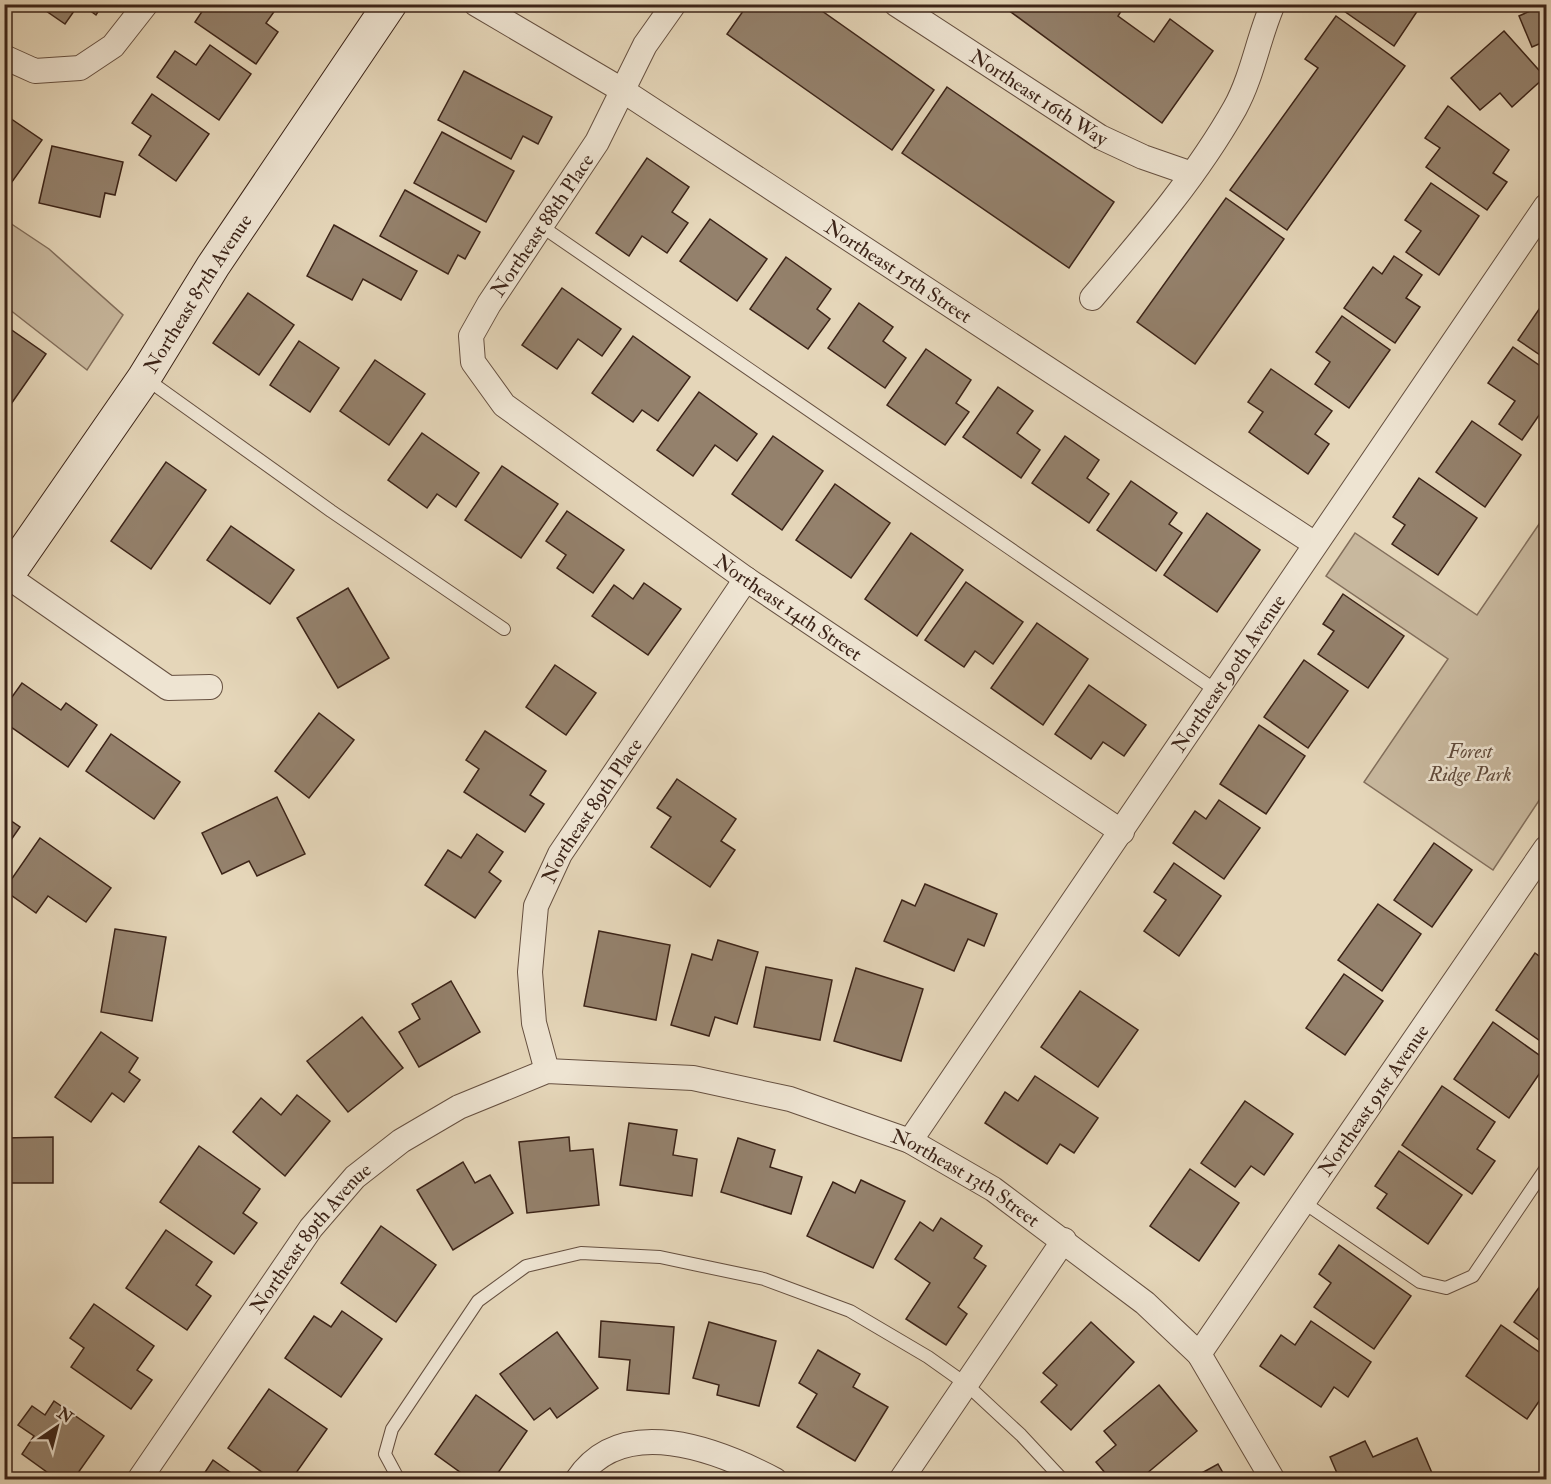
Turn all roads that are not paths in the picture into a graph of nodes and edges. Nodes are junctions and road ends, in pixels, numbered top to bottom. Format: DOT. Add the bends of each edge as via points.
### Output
graph roads {
  1 [pos="146,4"];
  2 [pos="390,4"];
  3 [pos="476,4"];
  4 [pos="674,4"];
  5 [pos="896,4"];
  6 [pos="1273,4"];
  7 [pos="4,57"];
  8 [pos="622,90"];
  9 [pos="1192,174"];
  10 [pos="1546,206"];
  11 [pos="541,226"];
  12 [pos="1092,298"];
  13 [pos="473,362"];
  14 [pos="144,378"];
  15 [pos="1316,544"];
  16 [pos="6,578"];
  17 [pos="746,579"];
  18 [pos="504,629"];
  19 [pos="210,687"];
  20 [pos="1217,691"];
  21 [pos="1122,832"];
  22 [pos="1546,848"];
  23 [pos="547,1071"];
  24 [pos="910,1141"];
  25 [pos="1546,1168"];
  26 [pos="1303,1202"];
  27 [pos="1064,1240"];
  28 [pos="1199,1354"];
  29 [pos="966,1384"];
  30 [pos="139,1479"];
  31 [pos="399,1479"];
  32 [pos="578,1479"];
  33 [pos="775,1479"];
  34 [pos="901,1479"];
  35 [pos="1064,1479"];
  36 [pos="1273,1479"];
  1 -- 7 [label="street" via="113,46 80,68 35,70"];
  2 -- 14 [label="main road, Northeast 87th Avenue" via="213,266"];
  3 -- 8 [label="street, Northeast 15th Street"];
  4 -- 8 [label="street, Northeast 88th Place" via="645,45"];
  5 -- 9 [label="street, Northeast 16th Way" via="1100,137"];
  6 -- 9 [label="street" via="1253,70 1235,107"];
  8 -- 11 [label="street, Northeast 88th Place" via="597,142"];
  8 -- 15 [label="street, Northeast 15th Street"];
  9 -- 12 [label="street" via="1167,210"];
  10 -- 15 [label="street, Northeast 90th Avenue"];
  11 -- 13 [label="street, Northeast 88th Place" via="471,336"];
  11 -- 20 [label="lane"];
  13 -- 17 [label="street, Northeast 14th Street" via="504,405"];
  14 -- 16 [label="main road, Northeast 87th Avenue"];
  14 -- 18 [label="lane"];
  15 -- 20 [label="street, Northeast 90th Avenue"];
  16 -- 19 [label="street" via="168,688"];
  17 -- 21 [label="street, Northeast 14th Street"];
  17 -- 23 [label="street, Northeast 89th Place" via="560,854 536,906 530,972 534,1023"];
  20 -- 21 [label="street, Northeast 90th Avenue"];
  21 -- 24 [label="street, Northeast 90th Avenue"];
  22 -- 26 [label="street, Northeast 91st Avenue"];
  23 -- 24 [label="street, Northeast 13th Street" via="693,1078 790,1099"];
  23 -- 30 [label="street, Northeast 89th Avenue" via="459,1107 401,1141 355,1177 311,1228"];
  24 -- 27 [label="street, Northeast 13th Street" via="993,1189"];
  25 -- 26 [label="lane" via="1473,1276 1446,1288 1420,1282"];
  26 -- 28 [label="street, Northeast 91st Avenue"];
  27 -- 28 [label="street, Northeast 13th Street" via="1145,1303"];
  27 -- 29 [label="street"];
  28 -- 36 [label="street, Northeast 13th Street"];
  29 -- 31 [label="lane" via="850,1311 764,1279 660,1257 582,1253 526,1266 478,1301 392,1429 384,1454"];
  29 -- 34 [label="street"];
  29 -- 35 [label="lane"];
  32 -- 33 [label="street" via="586,1466 629,1443 663,1442 738,1460"];
}
